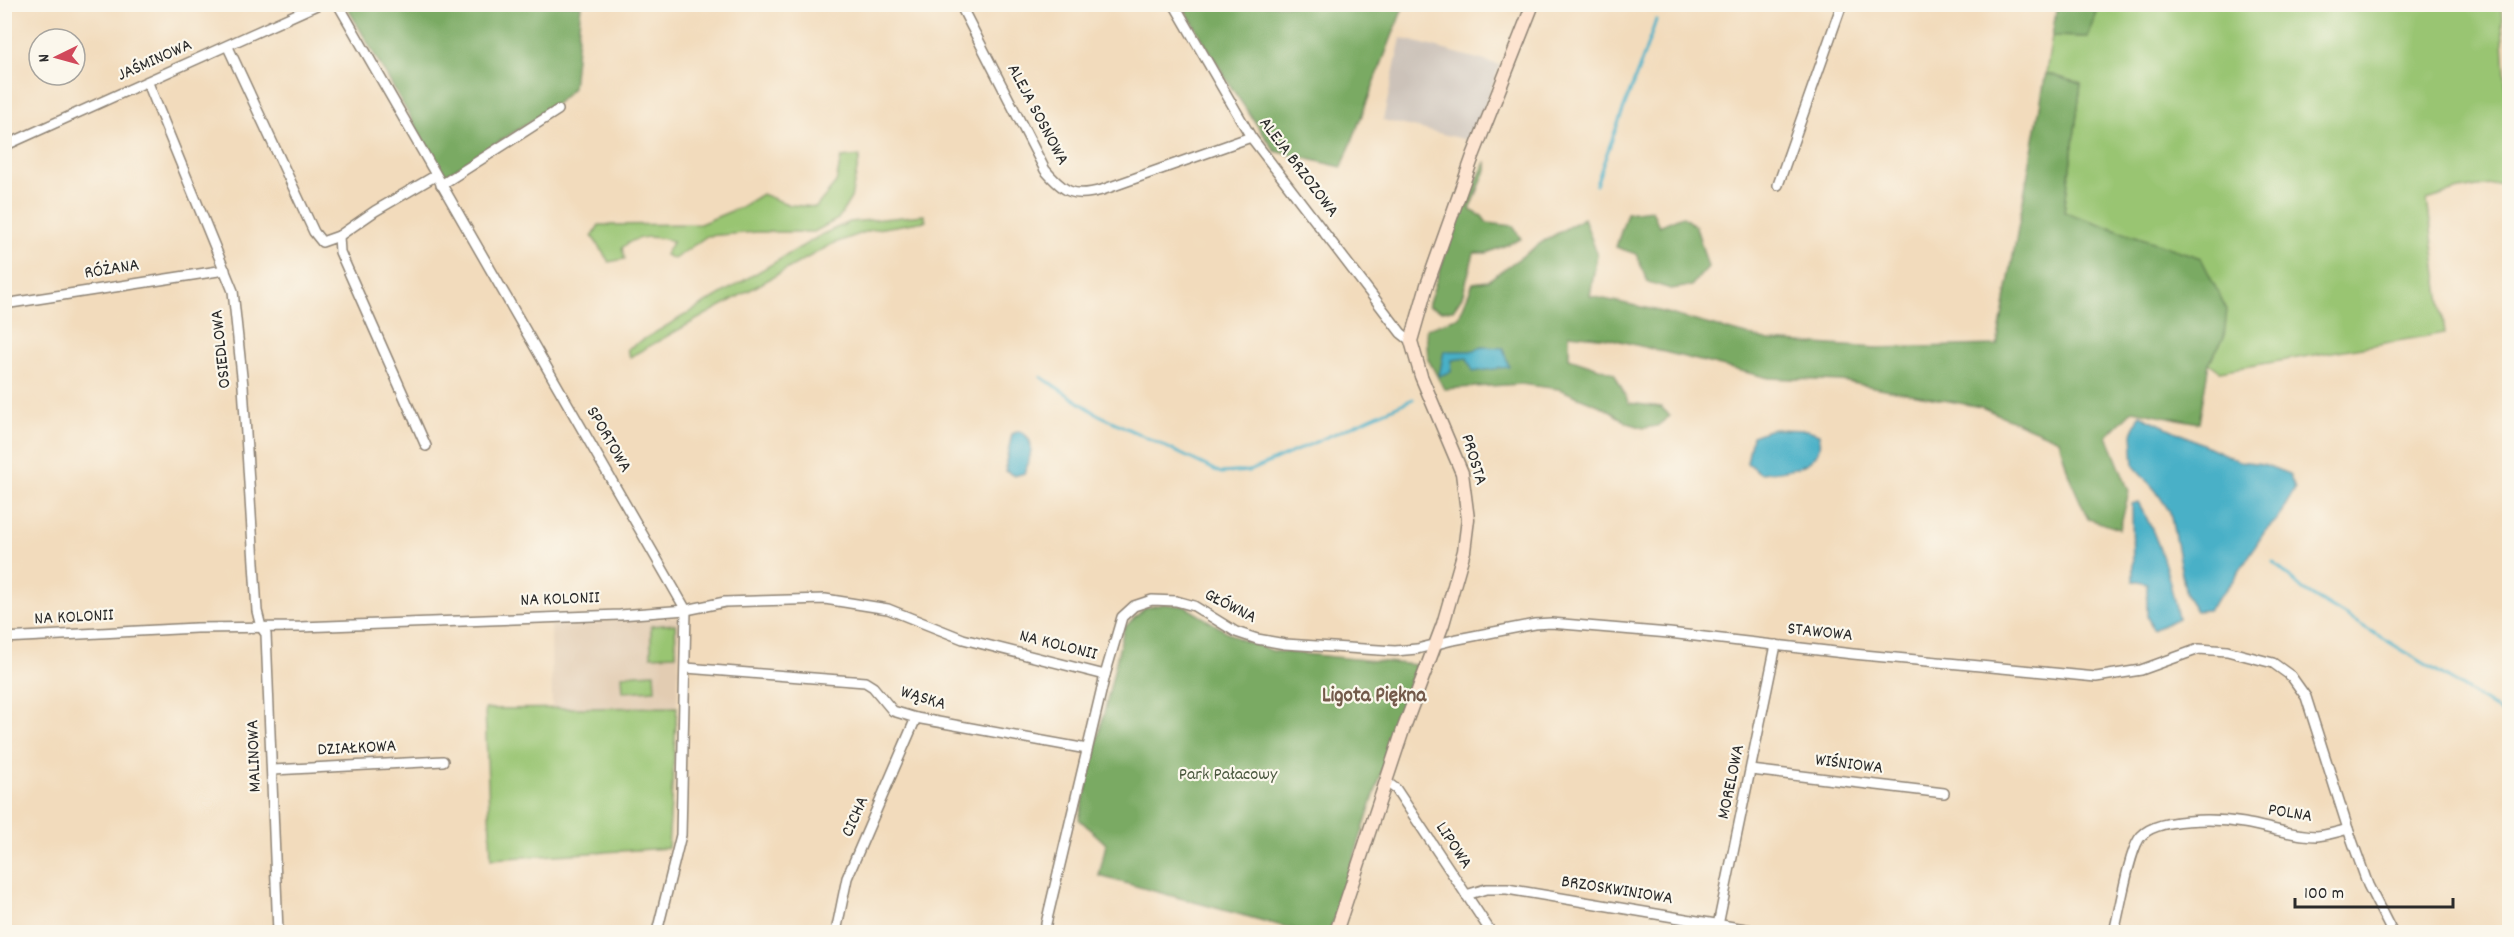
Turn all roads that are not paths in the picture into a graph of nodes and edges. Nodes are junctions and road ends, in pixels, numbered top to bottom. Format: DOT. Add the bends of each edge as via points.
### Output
graph roads {
  1 [pos="319,4"];
  2 [pos="338,4"];
  3 [pos="960,4"];
  4 [pos="1174,4"];
  5 [pos="1533,4"];
  6 [pos="1842,4"];
  7 [pos="228,46"];
  8 [pos="148,83"];
  9 [pos="558,110"];
  10 [pos="1251,137"];
  11 [pos="4,146"];
  12 [pos="435,176"];
  13 [pos="1778,184"];
  14 [pos="441,185"];
  15 [pos="339,236"];
  16 [pos="225,270"];
  17 [pos="4,304"];
  18 [pos="1411,341"];
  19 [pos="426,446"];
  20 [pos="687,610"];
  21 [pos="261,627"];
  22 [pos="4,638"];
  23 [pos="1435,645"];
  24 [pos="1776,645"];
  25 [pos="686,668"];
  26 [pos="1104,675"];
  27 [pos="916,718"];
  28 [pos="1087,749"];
  29 [pos="443,761"];
  30 [pos="273,770"];
  31 [pos="1751,770"];
  32 [pos="1385,781"];
  33 [pos="1944,793"];
  34 [pos="2348,829"];
  35 [pos="1466,895"];
  36 [pos="1718,925"];
  37 [pos="278,933"];
  38 [pos="657,933"];
  39 [pos="836,933"];
  40 [pos="1044,933"];
  41 [pos="1336,933"];
  42 [pos="1491,933"];
  43 [pos="1763,933"];
  44 [pos="2114,933"];
  45 [pos="2392,933"];
  1 -- 7 [label="street, JAŚMINOWA"];
  2 -- 12 [label="street, SPORTOWA"];
  3 -- 10 [label="street, ALEJA SOSNOWA" via="1045,170 1069,192 1083,195 1102,190"];
  4 -- 10 [label="street, ALEJA BRZOZOWA"];
  5 -- 18 [label="street" via="1427,285"];
  6 -- 13 [label="street"];
  7 -- 8 [label="street, JAŚMINOWA"];
  7 -- 15 [label="street" via="314,232 322,242"];
  8 -- 11 [label="street, JAŚMINOWA"];
  8 -- 16 [label="street, OSIEDLOWA"];
  9 -- 14 [label="street"];
  10 -- 18 [label="street, ALEJA BRZOZOWA"];
  12 -- 14 [label="street, SPORTOWA"];
  12 -- 15 [label="street"];
  14 -- 20 [label="street, SPORTOWA"];
  15 -- 19 [label="street" via="340,252"];
  16 -- 17 [label="street, RÓŻANA"];
  16 -- 21 [label="street, OSIEDLOWA" via="233,291 237,326"];
  18 -- 23 [label="street, PROSTA" via="1421,376 1456,457 1467,501 1460,569"];
  20 -- 21 [label="street, NA KOLONII"];
  20 -- 25 [label="street"];
  20 -- 26 [label="street, NA KOLONII" via="725,602 825,599 867,604 963,639"];
  21 -- 22 [label="street, NA KOLONII"];
  21 -- 30 [label="street, MALINOWA" via="266,634"];
  23 -- 24 [label="street, STAWOWA" via="1551,623"];
  23 -- 26 [label="street, GŁÓWNA" via="1395,651 1285,644 1236,632 1194,606 1152,600 1134,606 1122,617"];
  23 -- 32 [label="street, PROSTA"];
  24 -- 31 [label="street, MORELOWA"];
  24 -- 34 [label="street, STAWOWA" via="2096,677 2141,670 2199,649 2263,659 2283,669 2299,686"];
  25 -- 27 [label="street, WĄSKA" via="865,682 893,711"];
  25 -- 38 [label="street" via="681,835"];
  26 -- 28 [label="street, GŁÓWNA"];
  27 -- 28 [label="street, WĄSKA"];
  27 -- 39 [label="street, CICHA" via="847,878"];
  28 -- 40 [label="street, GŁÓWNA"];
  29 -- 30 [label="street, DZIAŁKOWA"];
  30 -- 37 [label="street, MALINOWA"];
  31 -- 33 [label="street, WIŚNIOWA"];
  31 -- 36 [label="street, MORELOWA"];
  32 -- 35 [label="street, LIPOWA" via="1396,789"];
  32 -- 41 [label="street, PROSTA"];
  34 -- 44 [label="street, POLNA" via="2316,836 2224,821 2151,827 2135,847"];
  34 -- 45 [label="street" via="2368,885"];
  35 -- 36 [label="street, BRZOSKWINIOWA" via="1486,889 1507,889"];
  35 -- 42 [label="street, LIPOWA"];
  36 -- 43 [label="street, BRZOSKWINIOWA"];
}
